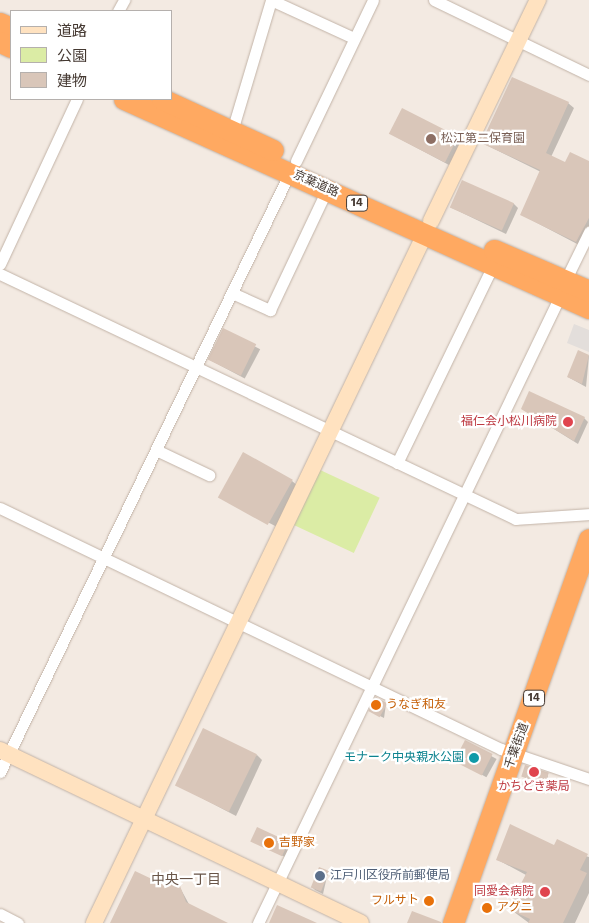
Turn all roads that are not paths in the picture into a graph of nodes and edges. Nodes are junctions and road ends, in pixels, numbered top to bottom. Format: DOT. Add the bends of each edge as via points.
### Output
graph roads {
  1 [pos="271,0"];
  2 [pos="373,0"];
  3 [pos="434,0"];
  4 [pos="538,0"];
  5 [pos="354,38"];
  6 [pos="518,41"];
  7 [pos="589,75"];
  8 [pos="76,100"];
  9 [pos="127,100"];
  10 [pos="164,100"];
  11 [pos="232,131"];
  12 [pos="293,166"];
  13 [pos="322,200"];
  14 [pos="428,227"];
  15 [pos="589,232"];
  16 [pos="0,264"];
  17 [pos="493,265"];
  18 [pos="0,274"];
  19 [pos="562,289"];
  20 [pos="589,291"];
  21 [pos="232,293"];
  22 [pos="589,308"];
  23 [pos="197,366"];
  24 [pos="330,430"];
  25 [pos="156,450"];
  26 [pos="397,463"];
  27 [pos="209,474"];
  28 [pos="463,495"];
  29 [pos="0,508"];
  30 [pos="589,514"];
  31 [pos="589,539"];
  32 [pos="104,556"];
  33 [pos="238,621"];
  34 [pos="371,686"];
  35 [pos="4,752"];
  36 [pos="514,754"];
  37 [pos="0,772"];
  38 [pos="589,779"];
  39 [pos="145,818"];
  40 [pos="278,882"];
  41 [pos="0,914"];
  42 [pos="18,923"];
  43 [pos="94,923"];
  44 [pos="258,923"];
  45 [pos="361,923"];
  46 [pos="453,923"];
  1 -- 5 [label="street"];
  1 -- 11 [label="street"];
  2 -- 5 [label="street"];
  3 -- 6 [label="street"];
  4 -- 6 [label="street"];
  5 -- 12 [label="street"];
  6 -- 7 [label="street"];
  6 -- 14 [label="street"];
  8 -- 16 [label="street"];
  9 -- 12 [label="highway, 京葉道路 / 14"];
  10 -- 11 [label="highway, 京葉道路 / 14"];
  11 -- 12 [label="highway, 京葉道路 / 14"];
  12 -- 14 [label="highway, 京葉道路 / 14"];
  12 -- 21 [label="street"];
  13 -- 21 [label="street" via="270,310"];
  14 -- 17 [label="highway, 京葉道路 / 14"];
  14 -- 19 [label="highway, 京葉道路 / 14"];
  14 -- 24 [label="street"];
  15 -- 19 [label="street"];
  17 -- 19 [label="highway, 京葉道路 / 14"];
  17 -- 26 [label="street"];
  18 -- 23 [label="street"];
  19 -- 20 [label="highway, 京葉道路 / 14"];
  19 -- 22 [label="highway, 京葉道路 / 14"];
  19 -- 28 [label="street"];
  21 -- 23 [label="street"];
  23 -- 24 [label="street"];
  23 -- 25 [label="street"];
  24 -- 26 [label="street"];
  24 -- 33 [label="street"];
  25 -- 27 [label="street"];
  25 -- 32 [label="street"];
  26 -- 28 [label="street"];
  28 -- 30 [label="street" via="516,519"];
  28 -- 34 [label="street"];
  29 -- 32 [label="street"];
  31 -- 36 [label="highway, 千葉街道 / 14"];
  32 -- 33 [label="street"];
  32 -- 35 [label="street"];
  33 -- 34 [label="street"];
  33 -- 39 [label="street"];
  34 -- 36 [label="street"];
  34 -- 40 [label="street"];
  35 -- 37 [label="street"];
  35 -- 39 [label="street"];
  36 -- 38 [label="street"];
  36 -- 46 [label="highway, 千葉街道 / 14"];
  39 -- 40 [label="street"];
  39 -- 43 [label="street"];
  40 -- 44 [label="street"];
  40 -- 45 [label="street"];
  41 -- 42 [label="street"];
}
